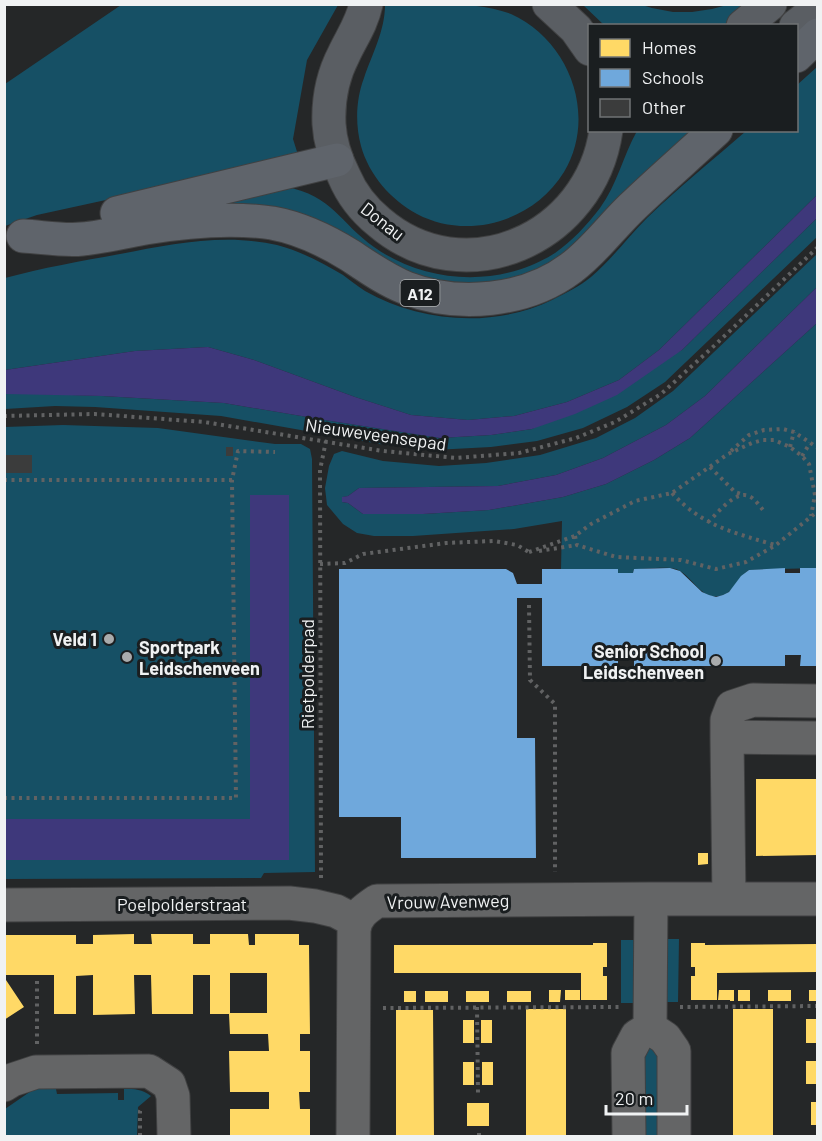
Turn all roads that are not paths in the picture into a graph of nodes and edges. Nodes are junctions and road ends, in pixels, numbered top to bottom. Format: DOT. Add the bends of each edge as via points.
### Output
graph roads {
  1 [pos="549,4"];
  2 [pos="770,4"];
  3 [pos="818,9"];
  4 [pos="364,14"];
  5 [pos="745,24"];
  6 [pos="798,24"];
  7 [pos="818,35"];
  8 [pos="588,46"];
  9 [pos="798,54"];
  10 [pos="606,132"];
  11 [pos="714,132"];
  12 [pos="337,160"];
  13 [pos="14,238"];
  14 [pos="818,701"];
  15 [pos="727,737"];
  16 [pos="818,738"];
  17 [pos="651,899"];
  18 [pos="729,899"];
  19 [pos="818,899"];
  20 [pos="4,905"];
  21 [pos="355,921"];
  22 [pos="650,1028"];
  23 [pos="4,1085"];
  24 [pos="174,1137"];
  25 [pos="353,1137"];
  26 [pos="629,1137"];
  27 [pos="674,1137"];
  1 -- 8 [label="main road"];
  2 -- 5 [label="main road"];
  3 -- 6 [label="main road"];
  4 -- 12 [label="main road, Donau" via="332,87 329,126"];
  7 -- 9 [label="highway"];
  10 -- 12 [label="main road, Donau" via="589,182 562,217 524,243 476,255 428,249 392,232 357,200"];
  11 -- 13 [label="highway, A12" via="569,270 527,290 495,298 462,300 419,293 389,281 311,235 255,221 204,221 80,239"];
  12 -- 13 [label="highway, A12"];
  14 -- 15 [label="street" via="753,700 732,707"];
  15 -- 16 [label="street"];
  15 -- 18 [label="street"];
  17 -- 18 [label="street, Vrouw Avenweg"];
  17 -- 21 [label="street, Vrouw Avenweg" via="377,902 364,909"];
  17 -- 22 [label="street"];
  18 -- 19 [label="street, Vrouw Avenweg"];
  20 -- 21 [label="street, Poelpolderstraat" via="289,903 336,911"];
  21 -- 25 [label="street"];
  22 -- 26 [label="street" via="637,1036 628,1053"];
  22 -- 27 [label="street" via="665,1038 674,1051"];
  23 -- 24 [label="street" via="36,1072 148,1071 169,1084"];
}
